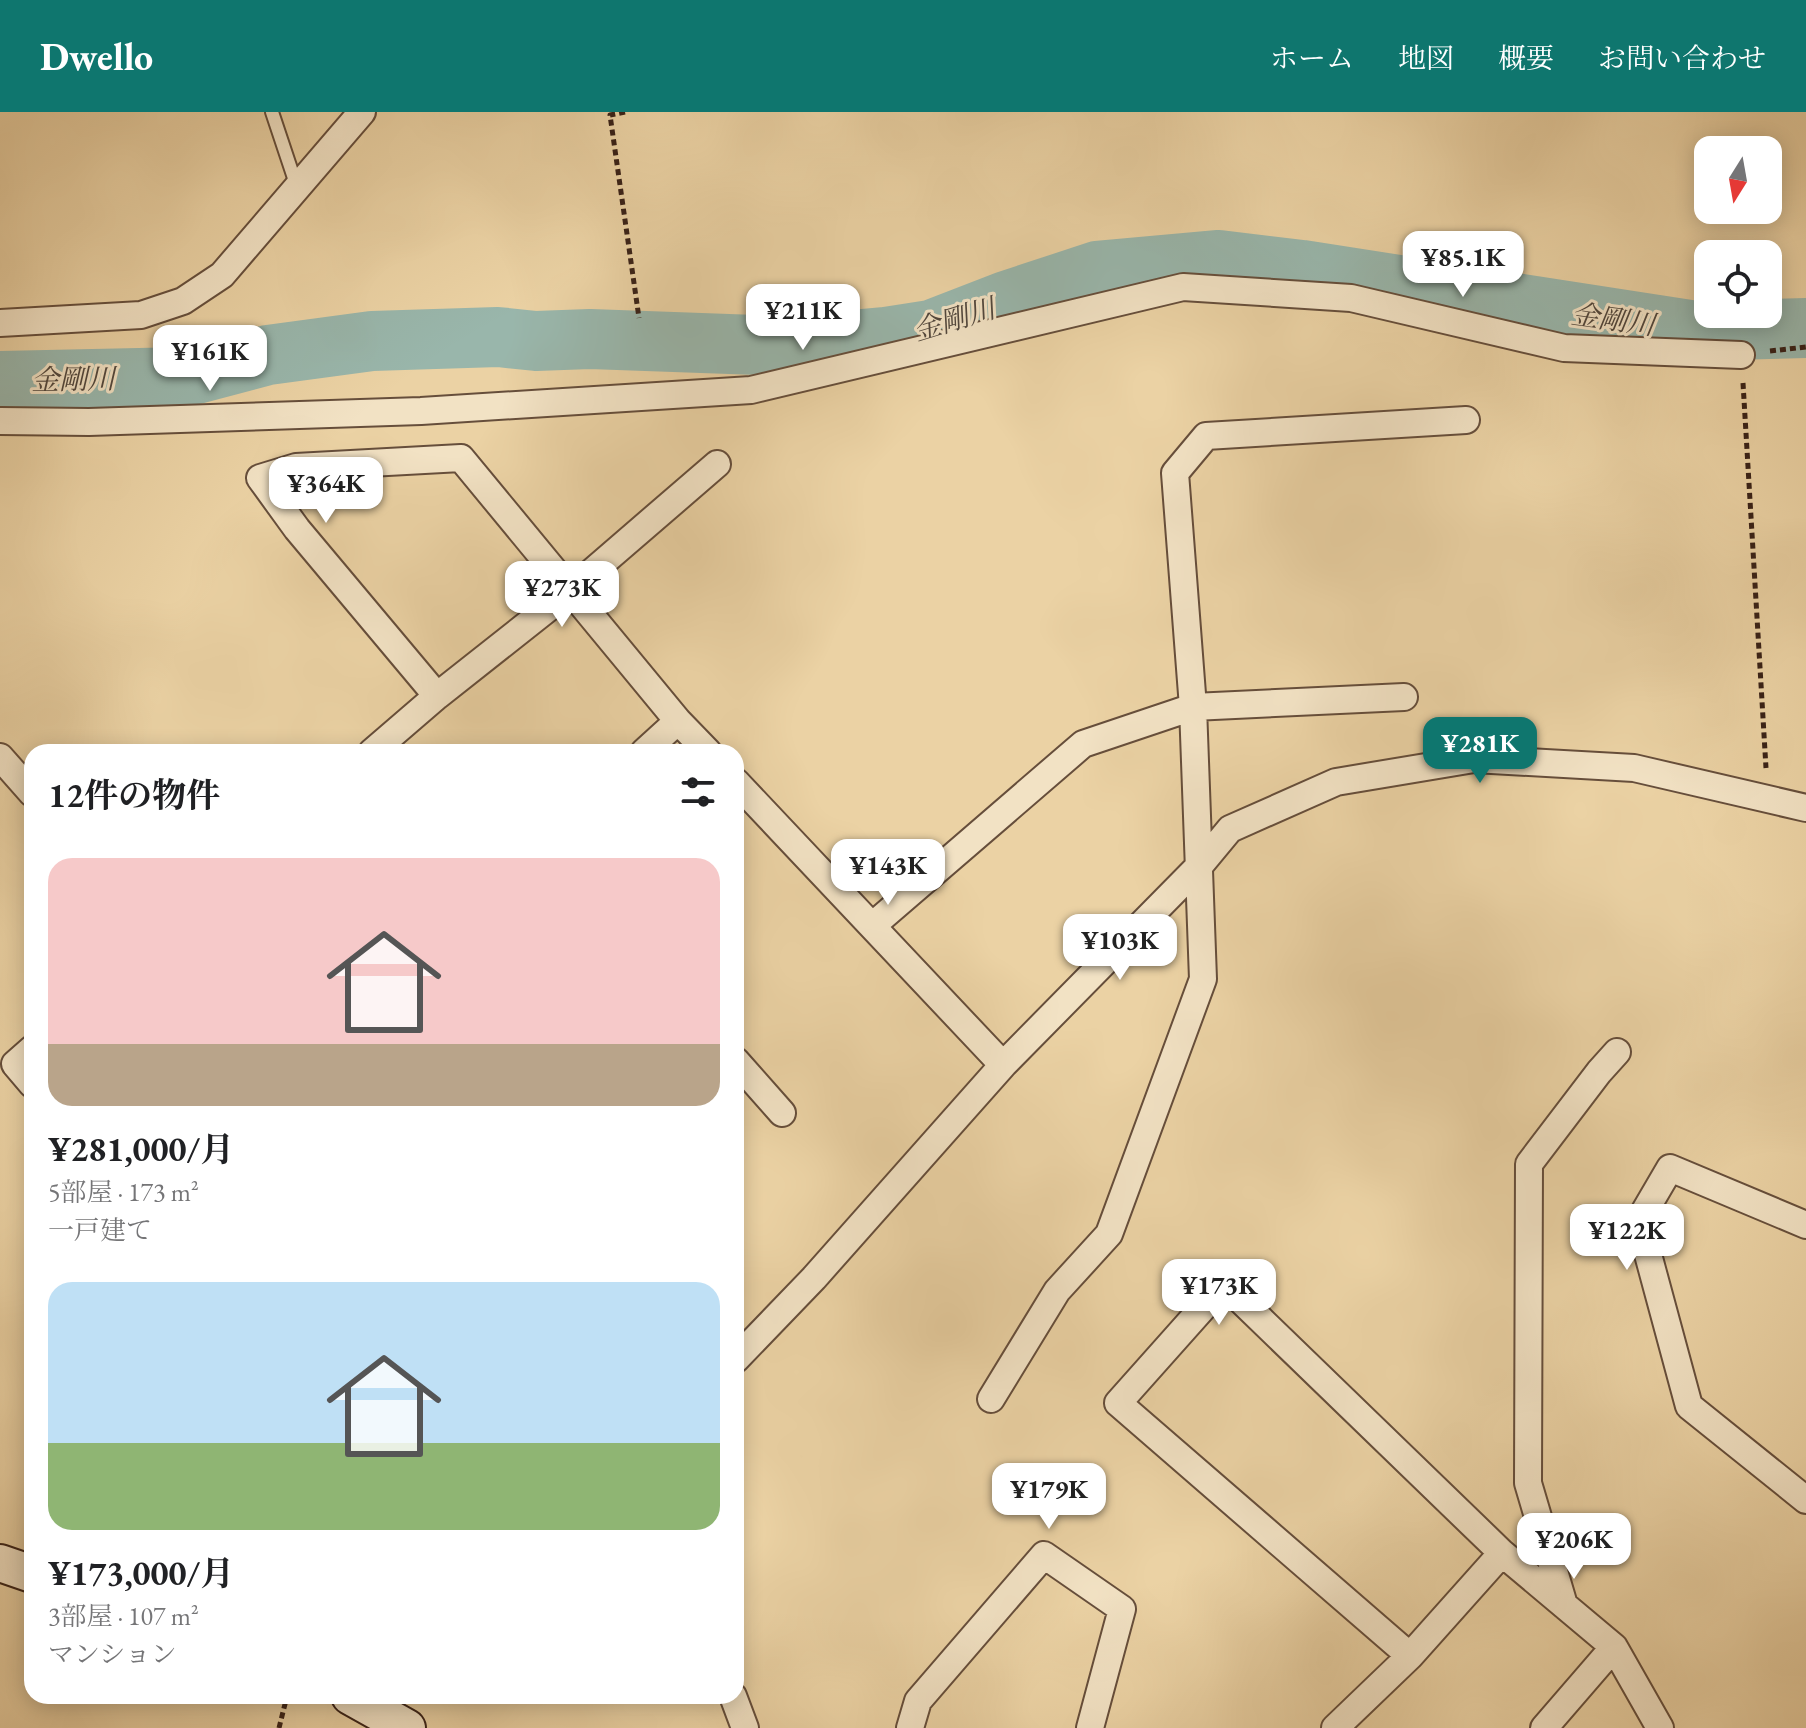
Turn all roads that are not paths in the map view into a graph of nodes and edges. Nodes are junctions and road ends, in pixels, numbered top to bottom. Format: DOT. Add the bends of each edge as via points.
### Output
graph roads {
  1 [pos="362,112"];
  2 [pos="273,113"];
  3 [pos="298,190"];
  4 [pos="0,323"];
  5 [pos="1741,355"];
  6 [pos="1466,420"];
  7 [pos="0,421"];
  8 [pos="717,464"];
  9 [pos="571,590"];
  10 [pos="437,696"];
  11 [pos="1404,697"];
  12 [pos="1193,707"];
  13 [pos="678,721"];
  14 [pos="381,744"];
  15 [pos="653,744"];
  16 [pos="700,744"];
  17 [pos="0,757"];
  18 [pos="24,784"];
  19 [pos="744,790"];
  20 [pos="1806,808"];
  21 [pos="1201,864"];
  22 [pos="872,926"];
  23 [pos="1617,1052"];
  24 [pos="24,1056"];
  25 [pos="1003,1065"];
  26 [pos="744,1070"];
  27 [pos="24,1075"];
  28 [pos="782,1113"];
  29 [pos="1806,1225"];
  30 [pos="744,1351"];
  31 [pos="991,1399"];
  32 [pos="1806,1500"];
  33 [pos="1502,1553"];
  34 [pos="0,1563"];
  35 [pos="24,1571"];
  36 [pos="1564,1605"];
  37 [pos="1614,1647"];
  38 [pos="1410,1656"];
  39 [pos="364,1704"];
  40 [pos="736,1704"];
  41 [pos="407,1728"];
  42 [pos="745,1728"];
  43 [pos="910,1728"];
  44 [pos="1090,1728"];
  45 [pos="1335,1728"];
  46 [pos="1544,1728"];
  47 [pos="1660,1728"];
  1 -- 3 [label="street"];
  2 -- 3 [label="lane"];
  3 -- 4 [label="street" via="222,275 183,301 141,315"];
  5 -- 7 [label="street" via="1564,348 1351,298 1183,287 751,390 421,411"];
  6 -- 12 [label="street" via="1206,436 1175,473"];
  8 -- 9 [label="street"];
  9 -- 10 [label="street"];
  9 -- 10 [label="street" via="461,458 296,467 260,478"];
  9 -- 13 [label="street"];
  10 -- 14 [label="street"];
  11 -- 12 [label="street"];
  12 -- 21 [label="street"];
  12 -- 22 [label="street" via="1083,744"];
  13 -- 15 [label="street"];
  13 -- 16 [label="street"];
  17 -- 18 [label="street"];
  19 -- 22 [label="street"];
  20 -- 21 [label="street" via="1634,768 1474,759 1336,782 1230,829"];
  21 -- 25 [label="street"];
  21 -- 31 [label="street" via="1203,979 1109,1234 1057,1291"];
  22 -- 25 [label="street"];
  23 -- 36 [label="street" via="1529,1164 1528,1483"];
  24 -- 27 [label="street" via="15,1064"];
  25 -- 30 [label="street"];
  26 -- 28 [label="street"];
  29 -- 32 [label="street" via="1670,1168 1639,1221 1689,1406"];
  33 -- 36 [label="street"];
  33 -- 38 [label="street"];
  33 -- 38 [label="street" via="1224,1284 1118,1403"];
  34 -- 35 [label="main road"];
  36 -- 37 [label="street"];
  37 -- 46 [label="street"];
  37 -- 47 [label="street"];
  38 -- 45 [label="street"];
  39 -- 41 [label="main road"];
  40 -- 42 [label="street"];
  43 -- 44 [label="street" via="918,1701 1044,1555 1122,1609"];
}
